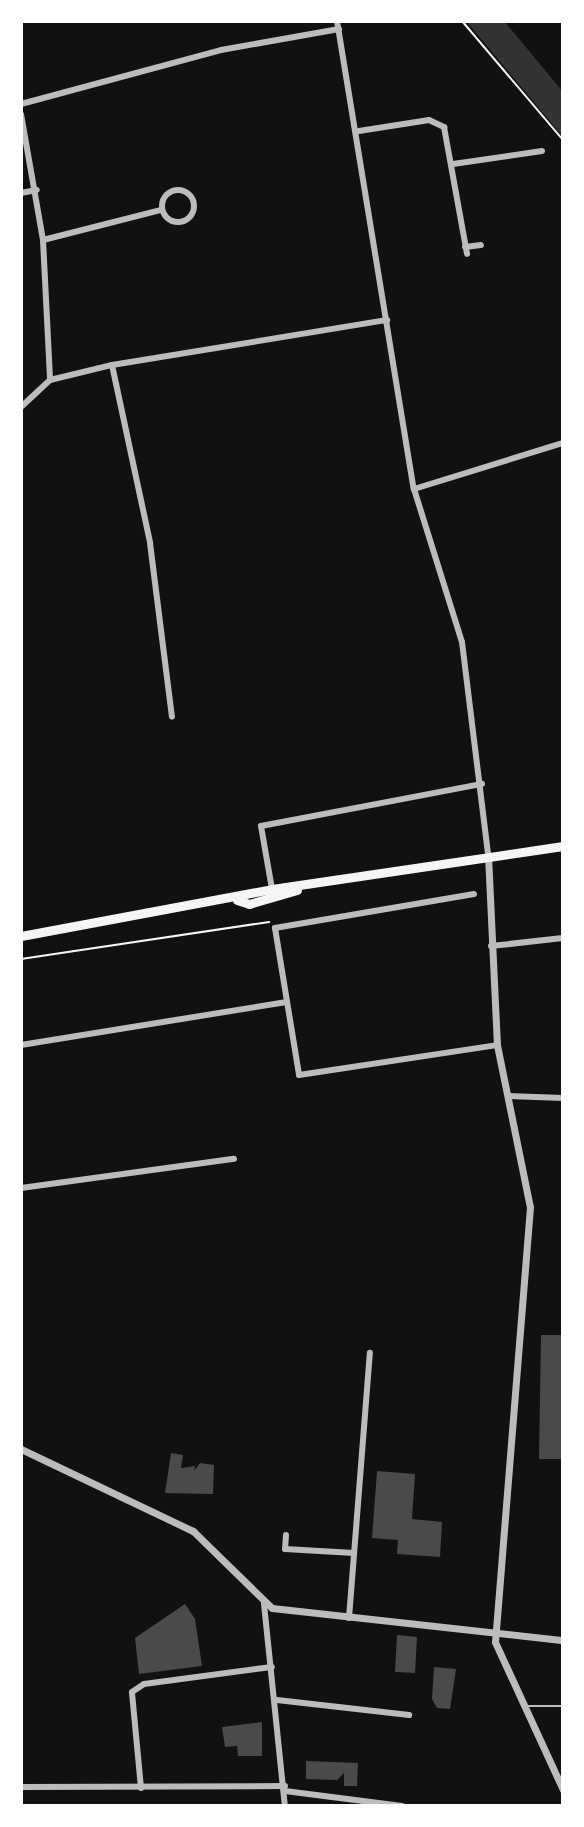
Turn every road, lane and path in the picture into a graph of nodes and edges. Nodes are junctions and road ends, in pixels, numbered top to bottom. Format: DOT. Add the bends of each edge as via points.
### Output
graph roads {
  1 [pos="337,21"];
  2 [pos="462,21"];
  3 [pos="339,29"];
  4 [pos="21,104"];
  5 [pos="21,114"];
  6 [pos="359,131"];
  7 [pos="563,140"];
  8 [pos="542,151"];
  9 [pos="453,164"];
  10 [pos="37,190"];
  11 [pos="21,193"];
  12 [pos="161,210"];
  13 [pos="43,240"];
  14 [pos="481,245"];
  15 [pos="387,320"];
  16 [pos="112,365"];
  17 [pos="50,380"];
  18 [pos="21,407"];
  19 [pos="563,443"];
  20 [pos="414,489"];
  21 [pos="172,717"];
  22 [pos="482,784"];
  23 [pos="563,846"];
  24 [pos="488,855"];
  25 [pos="450,887"];
  26 [pos="272,889"];
  27 [pos="297,890"];
  28 [pos="474,894"];
  29 [pos="452,896"];
  30 [pos="237,900"];
  31 [pos="274,927"];
  32 [pos="21,936"];
  33 [pos="563,937"];
  34 [pos="491,946"];
  35 [pos="21,959"];
  36 [pos="286,1002"];
  37 [pos="21,1045"];
  38 [pos="497,1045"];
  39 [pos="508,1097"];
  40 [pos="563,1098"];
  41 [pos="234,1159"];
  42 [pos="21,1188"];
  43 [pos="369,1353"];
  44 [pos="21,1449"];
  45 [pos="286,1535"];
  46 [pos="354,1553"];
  47 [pos="264,1604"];
  48 [pos="349,1618"];
  49 [pos="496,1633"];
  50 [pos="563,1640"];
  51 [pos="272,1667"];
  52 [pos="277,1700"];
  53 [pos="523,1706"];
  54 [pos="563,1706"];
  55 [pos="409,1715"];
  56 [pos="21,1787"];
  57 [pos="142,1788"];
  58 [pos="285,1789"];
  59 [pos="563,1790"];
  60 [pos="285,1806"];
  61 [pos="402,1806"];
  1 -- 3 [label="street"];
  2 -- 7 [label="path"];
  3 -- 4 [label="street" via="221,50"];
  3 -- 6 [label="street"];
  5 -- 10 [label="street"];
  6 -- 9 [label="street" via="429,120 443,127"];
  6 -- 15 [label="street"];
  8 -- 9 [label="street"];
  9 -- 14 [label="street" via="466,250"];
  10 -- 11 [label="street"];
  10 -- 13 [label="street"];
  12 -- 12 [label="street" via="171,191 183,190 194,202 192,214 179,222"];
  12 -- 13 [label="street"];
  13 -- 17 [label="street"];
  15 -- 16 [label="street"];
  15 -- 20 [label="street"];
  16 -- 17 [label="street"];
  16 -- 21 [label="street" via="148,531"];
  17 -- 18 [label="street"];
  19 -- 20 [label="street"];
  20 -- 22 [label="street" via="462,642"];
  22 -- 24 [label="street"];
  22 -- 26 [label="street" via="261,826 266,877"];
  23 -- 24 [label="main road"];
  24 -- 27 [label="main road"];
  24 -- 34 [label="street"];
  25 -- 29 [label="street"];
  26 -- 27 [label="main road"];
  26 -- 30 [label="main road"];
  27 -- 30 [label="main road" via="249,904"];
  28 -- 29 [label="street"];
  29 -- 31 [label="street"];
  30 -- 32 [label="main road"];
  31 -- 35 [label="path"];
  31 -- 36 [label="street"];
  33 -- 34 [label="street"];
  34 -- 38 [label="street"];
  36 -- 37 [label="street"];
  36 -- 38 [label="street" via="299,1075"];
  38 -- 39 [label="street"];
  39 -- 40 [label="street"];
  39 -- 49 [label="street" via="530,1207"];
  41 -- 42 [label="street"];
  43 -- 46 [label="street"];
  44 -- 47 [label="street" via="193,1531"];
  45 -- 46 [label="street" via="285,1549"];
  46 -- 48 [label="street"];
  47 -- 48 [label="street"];
  47 -- 51 [label="street"];
  48 -- 49 [label="street"];
  49 -- 50 [label="street"];
  49 -- 53 [label="street"];
  51 -- 52 [label="street"];
  51 -- 57 [label="street" via="144,1684 132,1692"];
  52 -- 55 [label="street"];
  52 -- 58 [label="street"];
  53 -- 54 [label="lane"];
  53 -- 59 [label="street"];
  56 -- 57 [label="street"];
  57 -- 58 [label="street"];
  58 -- 60 [label="street"];
  58 -- 61 [label="street"];
}
